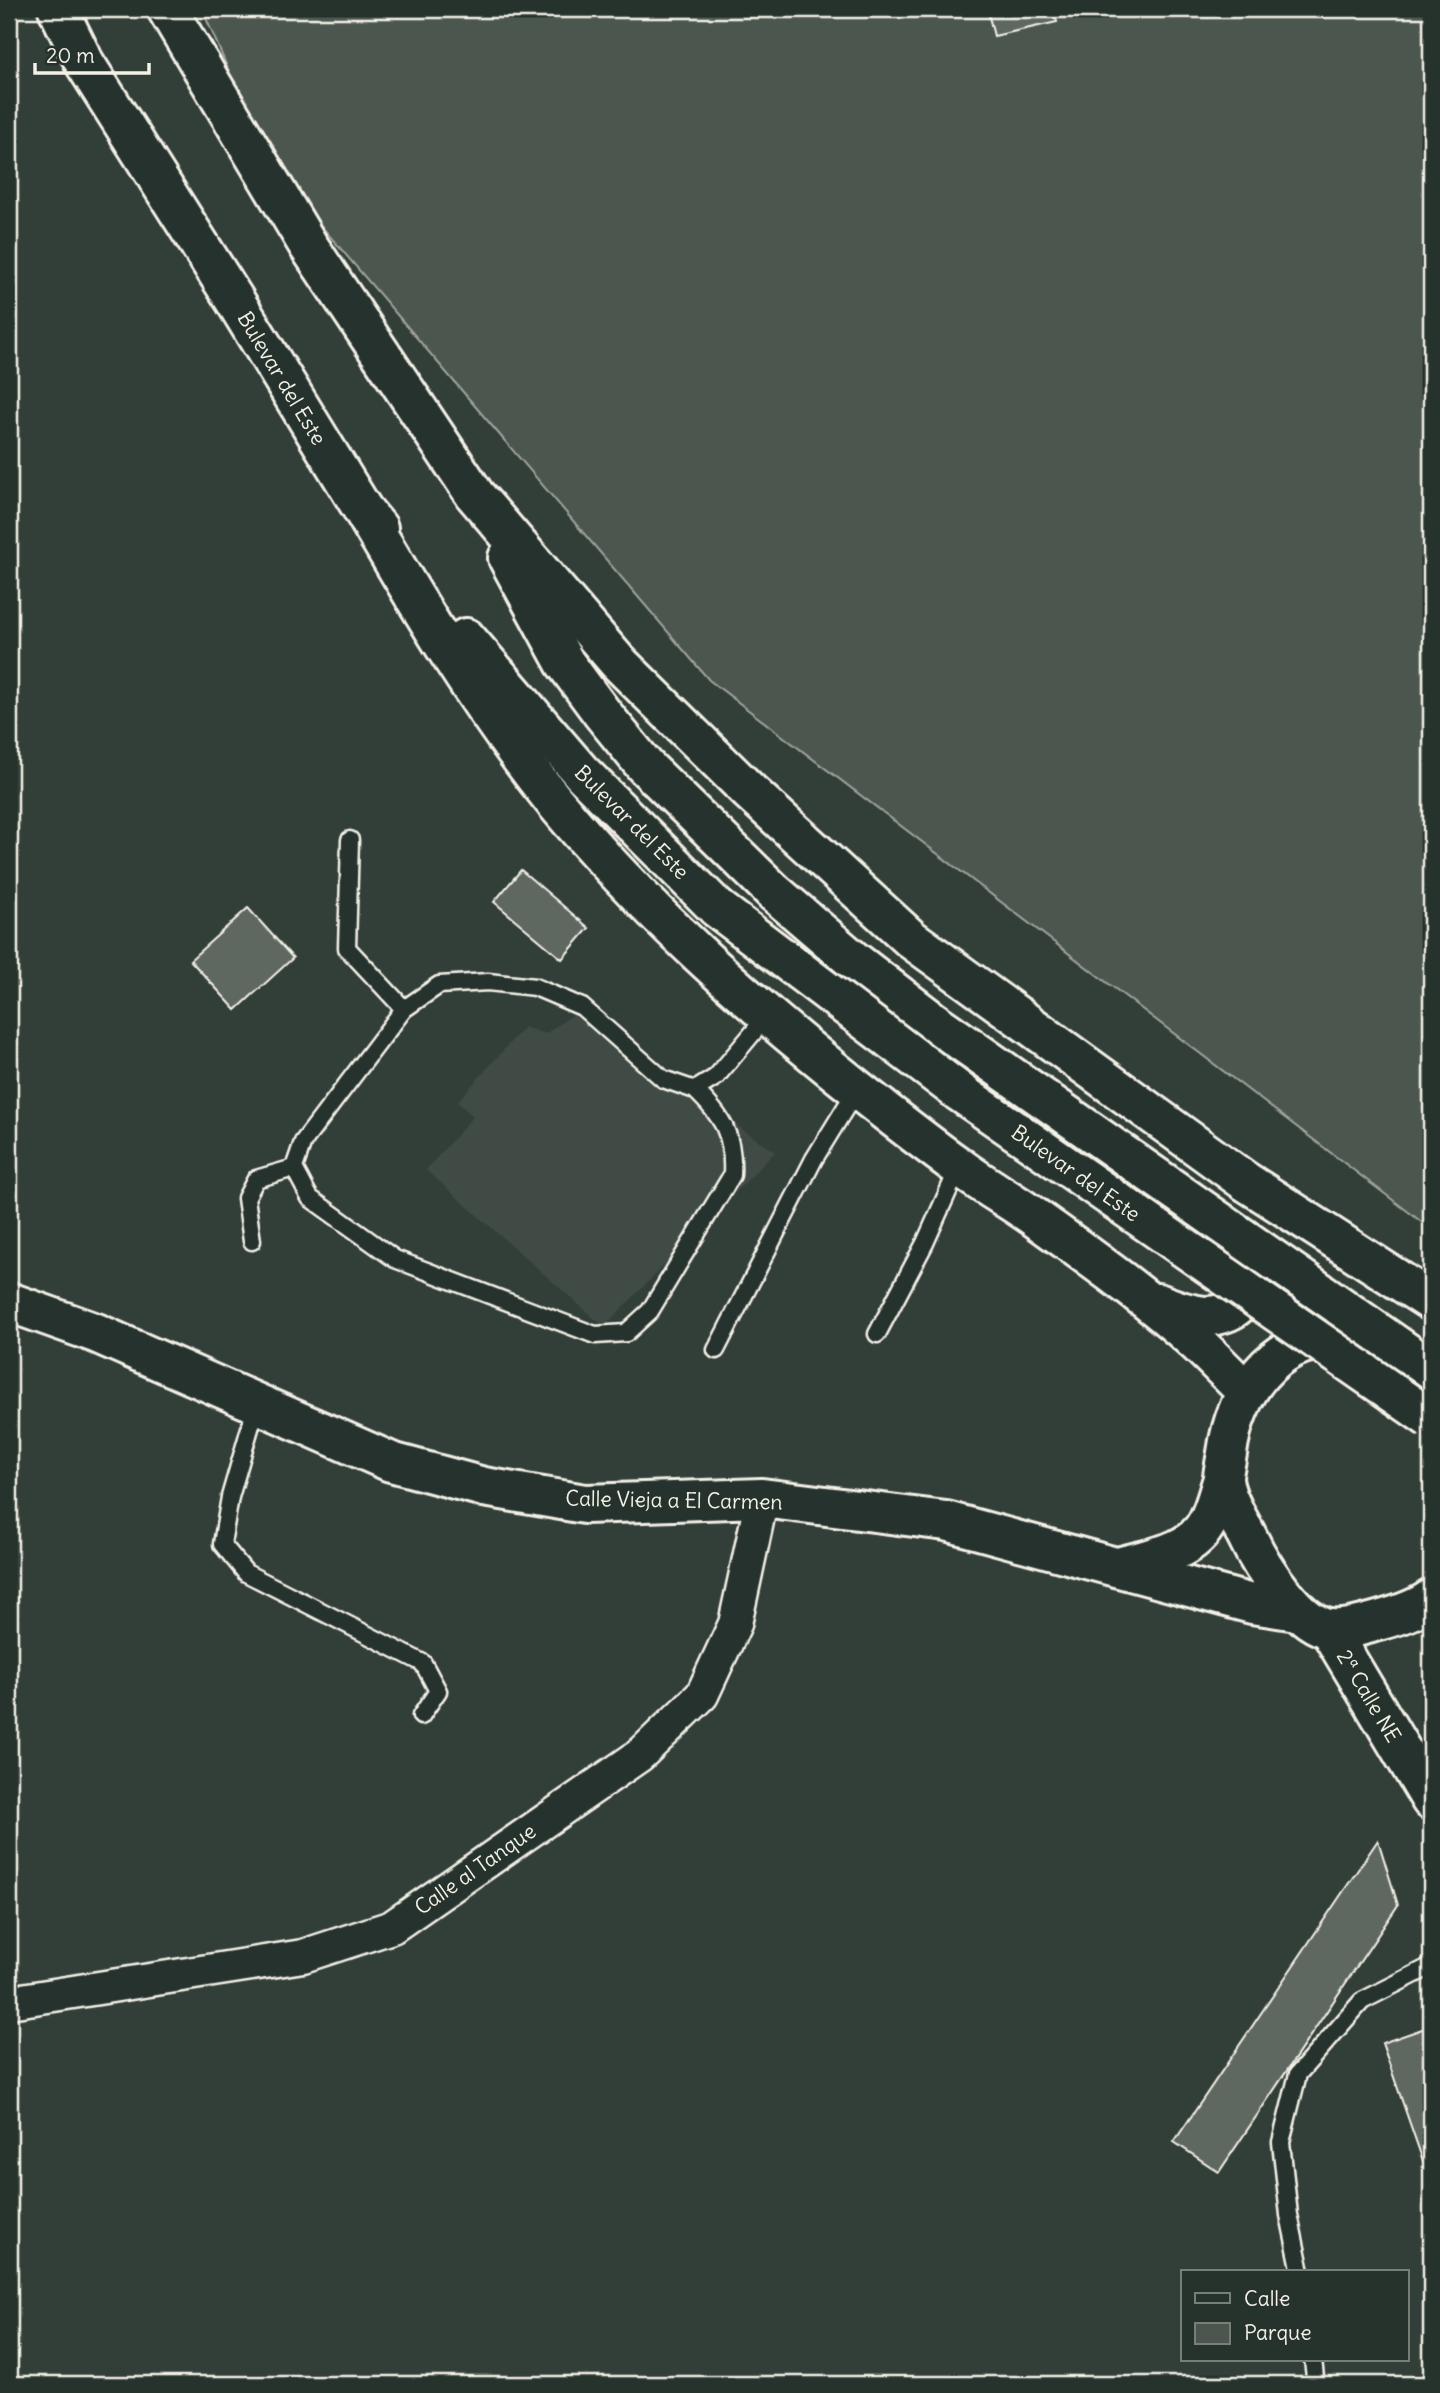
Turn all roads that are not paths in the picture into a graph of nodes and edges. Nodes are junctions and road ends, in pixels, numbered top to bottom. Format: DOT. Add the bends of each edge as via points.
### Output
graph roads {
  1 [pos="58,9"];
  2 [pos="167,9"];
  3 [pos="475,495"];
  4 [pos="363,510"];
  5 [pos="350,839"];
  6 [pos="404,1009"];
  7 [pos="768,1015"];
  8 [pos="857,1089"];
  9 [pos="695,1090"];
  10 [pos="959,1167"];
  11 [pos="294,1168"];
  12 [pos="1200,1207"];
  13 [pos="252,1241"];
  14 [pos="1111,1275"];
  15 [pos="1431,1301"];
  16 [pos="9,1302"];
  17 [pos="877,1334"];
  18 [pos="716,1350"];
  19 [pos="1419,1361"];
  20 [pos="1247,1392"];
  21 [pos="257,1404"];
  22 [pos="1431,1419"];
  23 [pos="1223,1479"];
  24 [pos="762,1498"];
  25 [pos="1116,1567"];
  26 [pos="1431,1599"];
  27 [pos="1313,1620"];
  28 [pos="421,1716"];
  29 [pos="1431,1800"];
  30 [pos="1431,1966"];
  31 [pos="9,2002"];
  32 [pos="1301,2270"];
  33 [pos="1313,2362"];
  34 [pos="1311,2384"];
  1 -- 4 [label="main road, Bulevar del Este" via="84,62"];
  2 -- 3 [label="main road" via="308,245"];
  3 -- 12 [label="main road" via="565,663 645,766 702,824 853,960 931,1020"];
  3 -- 15 [label="main road" via="617,661 750,792 911,939 1245,1181"];
  4 -- 7 [label="main road" via="420,608 511,746 554,800 672,930"];
  4 -- 22 [label="main road, Bulevar del Este, bridge" via="487,665 581,772 717,908 961,1093"];
  5 -- 6 [label="lane" via="347,948"];
  6 -- 9 [label="lane" via="439,985 488,982 534,987 582,1007 663,1079"];
  6 -- 11 [label="lane" via="303,1142"];
  7 -- 8 [label="main road"];
  7 -- 9 [label="lane" via="716,1077"];
  8 -- 10 [label="main road"];
  8 -- 18 [label="lane" via="814,1158"];
  9 -- 11 [label="lane" via="717,1111 733,1150 732,1175 650,1311 626,1333 595,1335 395,1259 310,1198"];
  10 -- 14 [label="main road"];
  10 -- 17 [label="lane"];
  11 -- 13 [label="lane" via="256,1179 246,1198"];
  12 -- 14 [label="main road" via="1243,1261 1248,1283 1238,1305 1217,1315 1192,1314 1154,1302"];
  12 -- 19 [label="main road"];
  14 -- 20 [label="main road" via="1196,1342"];
  16 -- 21 [label="main road, Calle Vieja a El Carmen" via="96,1333"];
  19 -- 20 [label="main road" via="1380,1343 1325,1339 1296,1345 1276,1358"];
  20 -- 23 [label="main road" via="1230,1432"];
  21 -- 24 [label="main road, Calle Vieja a El Carmen" via="391,1462 484,1487 585,1504"];
  21 -- 28 [label="lane" via="230,1497 222,1544 246,1573 423,1663 438,1691"];
  23 -- 25 [label="main road" via="1208,1523 1193,1540 1180,1549"];
  23 -- 27 [label="main road, 2ª Calle NE" via="1268,1574"];
  24 -- 25 [label="main road, Calle Vieja a El Carmen" via="946,1521"];
  24 -- 31 [label="street, Calle al Tanque" via="735,1624 702,1695 640,1755 392,1927 303,1956"];
  25 -- 27 [label="main road, Calle Vieja a El Carmen"];
  26 -- 27 [label="main road, Calle Vieja a El Carmen" via="1392,1618 1349,1629"];
  27 -- 29 [label="main road, 2ª Calle NE"];
  30 -- 32 [label="lane" via="1362,2001 1298,2074 1281,2142"];
  33 -- 34 [label="lane"];
}
